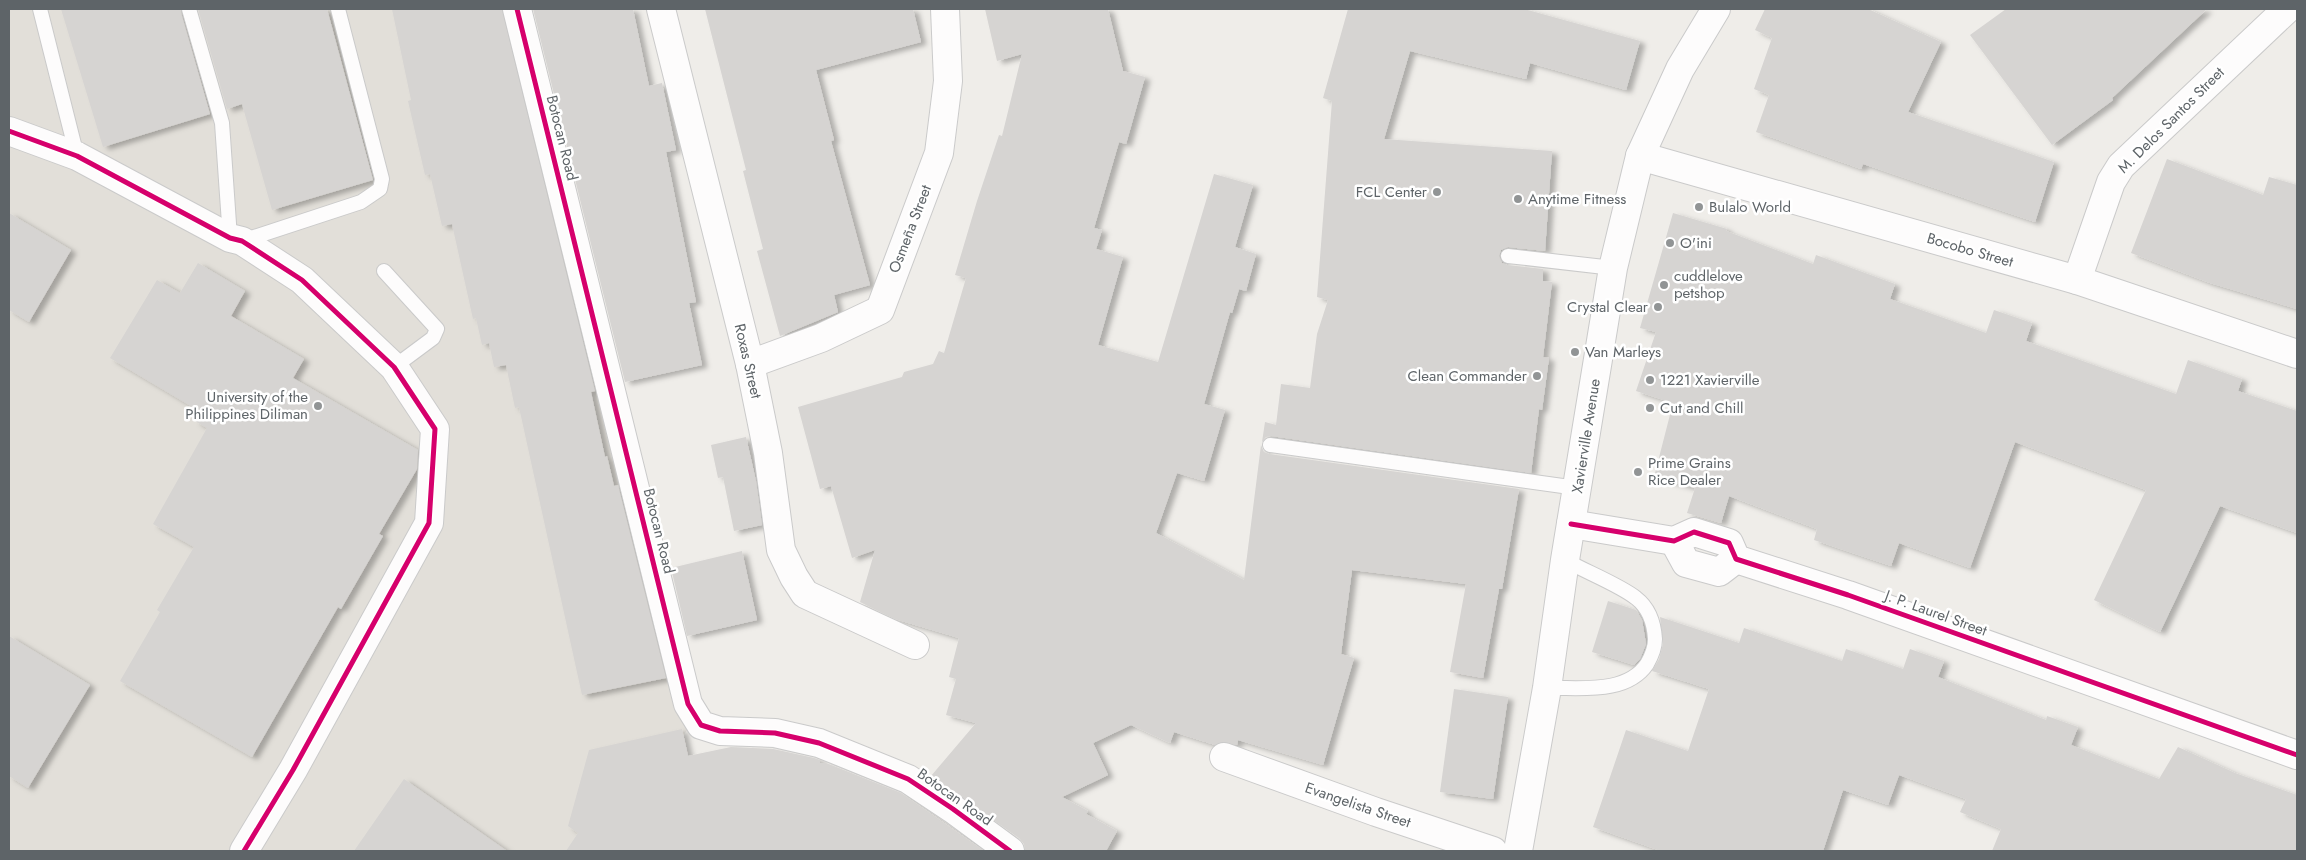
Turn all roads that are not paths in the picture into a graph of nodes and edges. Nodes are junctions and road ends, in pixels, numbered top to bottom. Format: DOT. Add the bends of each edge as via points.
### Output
graph roads {
  1 [pos="40,9"];
  2 [pos="189,9"];
  3 [pos="338,9"];
  4 [pos="517,9"];
  5 [pos="661,9"];
  6 [pos="945,9"];
  7 [pos="1716,9"];
  8 [pos="2287,9"];
  9 [pos="9,132"];
  10 [pos="77,156"];
  11 [pos="1640,156"];
  12 [pos="236,239"];
  13 [pos="1508,256"];
  14 [pos="1613,268"];
  15 [pos="384,271"];
  16 [pos="2077,280"];
  17 [pos="2297,354"];
  18 [pos="750,364"];
  19 [pos="394,367"];
  20 [pos="1270,445"];
  21 [pos="1577,488"];
  22 [pos="1571,524"];
  23 [pos="1565,560"];
  24 [pos="915,645"];
  25 [pos="1547,688"];
  26 [pos="2297,755"];
  27 [pos="1224,757"];
  28 [pos="251,849"];
  29 [pos="1010,851"];
  30 [pos="1493,851"];
  31 [pos="1518,851"];
  1 -- 10 [label="lane"];
  2 -- 12 [label="lane" via="222,123"];
  3 -- 12 [label="lane" via="382,179 380,190 360,202"];
  4 -- 29 [label="street, Botocan Road" via="688,704 701,725 720,731 776,733 819,743 908,779"];
  5 -- 18 [label="street, Roxas Street"];
  6 -- 18 [label="street, Osmeña Street" via="948,81 939,153 880,310 821,338"];
  7 -- 11 [label="street, Xavierville Avenue" via="1680,70"];
  8 -- 16 [label="street, M. Delos Santos Street" via="2121,166 2111,182"];
  9 -- 10 [label="street"];
  10 -- 12 [label="street"];
  11 -- 14 [label="street, Xavierville Avenue"];
  11 -- 16 [label="street, Bocobo Street"];
  12 -- 19 [label="street" via="302,280"];
  13 -- 14 [label="lane"];
  14 -- 21 [label="street, Xavierville Avenue"];
  15 -- 19 [label="lane" via="437,329 433,338"];
  16 -- 17 [label="street, Bocobo Street"];
  18 -- 24 [label="street, Roxas Street" via="768,453 781,550 794,577 806,594"];
  19 -- 28 [label="street" via="435,428 429,523"];
  20 -- 21 [label="lane"];
  21 -- 22 [label="street, Xavierville Avenue"];
  22 -- 23 [label="street, Xavierville Avenue"];
  22 -- 26 [label="street, J. P. Laurel Street" via="1674,541 1694,532 1729,543 1736,560 1858,598"];
  23 -- 25 [label="street, Xavierville Avenue"];
  23 -- 25 [label="lane" via="1636,598 1654,625 1655,642 1647,664 1630,680 1615,685"];
  25 -- 31 [label="street, Xavierville Avenue"];
  27 -- 30 [label="street, Evangelista Street"];
}
